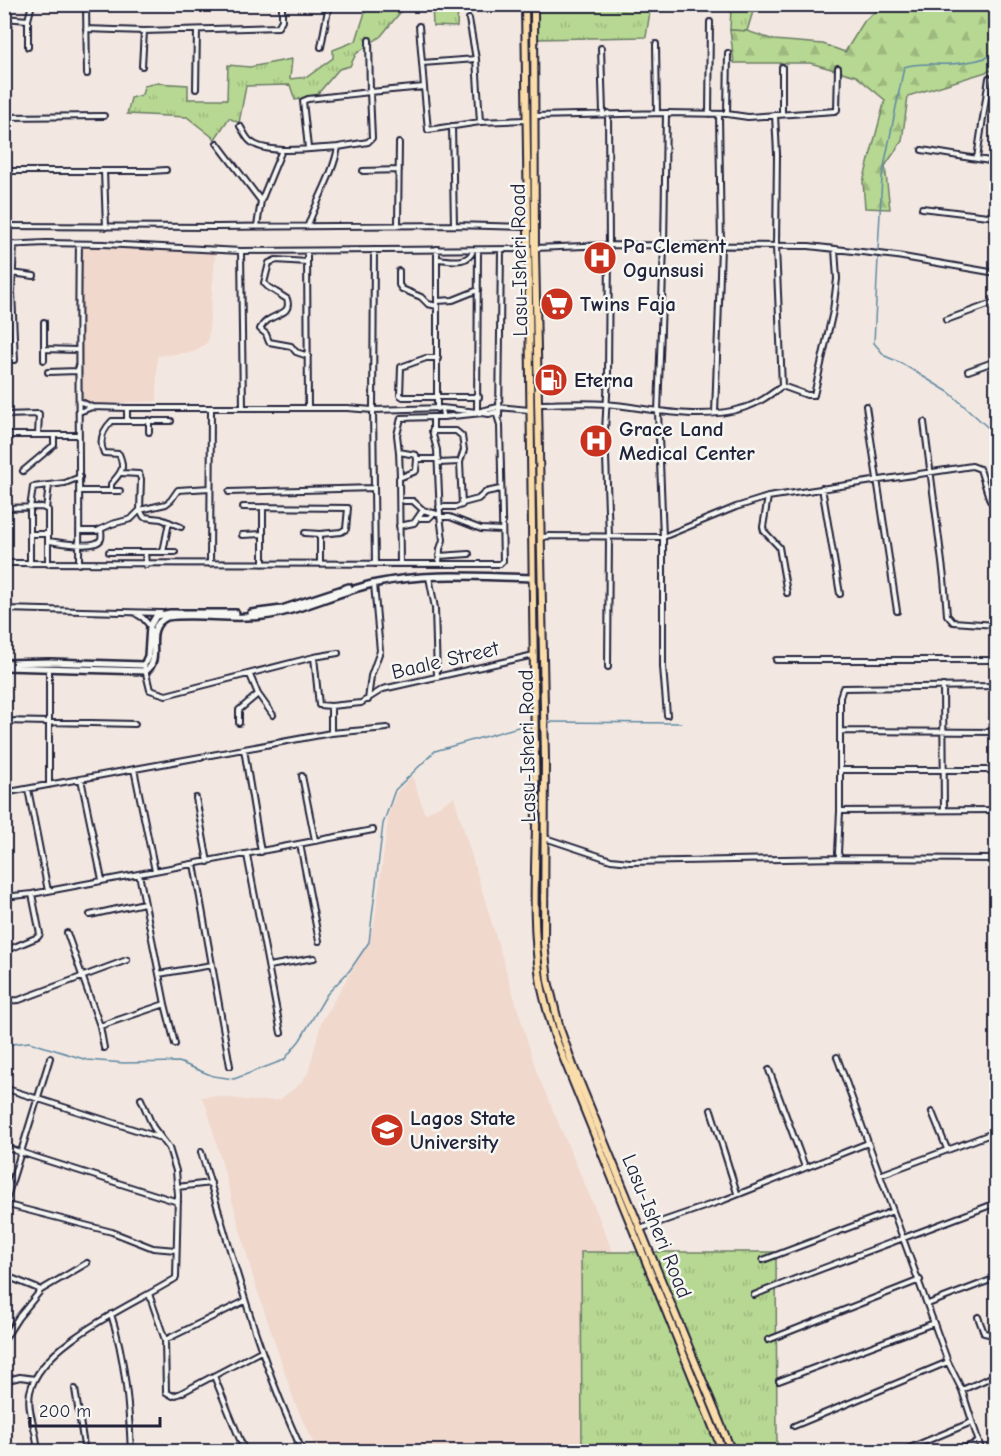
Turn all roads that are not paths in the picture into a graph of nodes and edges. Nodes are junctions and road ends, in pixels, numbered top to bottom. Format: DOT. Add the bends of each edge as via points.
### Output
graph roads {
  1 [pos="32,4"];
  2 [pos="86,4"];
  3 [pos="282,4"];
  4 [pos="329,4"];
  5 [pos="525,4"];
  6 [pos="534,4"];
  7 [pos="4,18"];
  8 [pos="469,19"];
  9 [pos="28,20"];
  10 [pos="710,22"];
  11 [pos="419,26"];
  12 [pos="87,29"];
  13 [pos="197,30"];
  14 [pos="144,31"];
  15 [pos="369,40"];
  16 [pos="656,44"];
  17 [pos="28,47"];
  18 [pos="321,47"];
  19 [pos="601,48"];
  20 [pos="728,53"];
  21 [pos="476,59"];
  22 [pos="422,63"];
  23 [pos="142,66"];
  24 [pos="782,67"];
  25 [pos="838,68"];
  26 [pos="87,74"];
  27 [pos="989,78"];
  28 [pos="424,87"];
  29 [pos="196,89"];
  30 [pos="370,92"];
  31 [pos="605,113"];
  32 [pos="657,113"];
  33 [pos="666,113"];
  34 [pos="710,114"];
  35 [pos="727,114"];
  36 [pos="782,114"];
  37 [pos="719,115"];
  38 [pos="776,115"];
  39 [pos="104,116"];
  40 [pos="534,116"];
  41 [pos="4,117"];
  42 [pos="526,120"];
  43 [pos="480,123"];
  44 [pos="240,126"];
  45 [pos="452,126"];
  46 [pos="217,143"];
  47 [pos="399,143"];
  48 [pos="338,147"];
  49 [pos="308,148"];
  50 [pos="282,150"];
  51 [pos="922,150"];
  52 [pos="977,158"];
  53 [pos="996,162"];
  54 [pos="166,170"];
  55 [pos="399,170"];
  56 [pos="4,171"];
  57 [pos="104,171"];
  58 [pos="363,171"];
  59 [pos="261,201"];
  60 [pos="922,208"];
  61 [pos="996,218"];
  62 [pos="308,225"];
  63 [pos="398,225"];
  64 [pos="454,225"];
  65 [pos="4,226"];
  66 [pos="106,226"];
  67 [pos="258,226"];
  68 [pos="527,227"];
  69 [pos="14,244"];
  70 [pos="79,244"];
  71 [pos="4,245"];
  72 [pos="609,245"];
  73 [pos="664,246"];
  74 [pos="721,247"];
  75 [pos="776,247"];
  76 [pos="535,248"];
  77 [pos="437,249"];
  78 [pos="527,249"];
  79 [pos="836,249"];
  80 [pos="375,250"];
  81 [pos="476,250"];
  82 [pos="501,250"];
  83 [pos="241,251"];
  84 [pos="307,251"];
  85 [pos="438,259"];
  86 [pos="307,262"];
  87 [pos="399,271"];
  88 [pos="4,272"];
  89 [pos="12,273"];
  90 [pos="996,273"];
  91 [pos="34,276"];
  92 [pos="478,290"];
  93 [pos="996,302"];
  94 [pos="437,304"];
  95 [pos="527,309"];
  96 [pos="536,309"];
  97 [pos="946,320"];
  98 [pos="44,322"];
  99 [pos="44,349"];
  100 [pos="77,350"];
  101 [pos="308,356"];
  102 [pos="438,358"];
  103 [pos="4,360"];
  104 [pos="44,360"];
  105 [pos="996,361"];
  106 [pos="77,371"];
  107 [pos="968,371"];
  108 [pos="48,372"];
  109 [pos="782,386"];
  110 [pos="437,396"];
  111 [pos="479,397"];
  112 [pos="79,401"];
  113 [pos="537,404"];
  114 [pos="605,404"];
  115 [pos="866,406"];
  116 [pos="92,407"];
  117 [pos="498,407"];
  118 [pos="127,408"];
  119 [pos="210,408"];
  120 [pos="243,408"];
  121 [pos="308,408"];
  122 [pos="440,408"];
  123 [pos="373,410"];
  124 [pos="530,410"];
  125 [pos="79,412"];
  126 [pos="477,412"];
  127 [pos="658,412"];
  128 [pos="715,413"];
  129 [pos="4,415"];
  130 [pos="433,417"];
  131 [pos="443,417"];
  132 [pos="127,420"];
  133 [pos="149,420"];
  134 [pos="171,420"];
  135 [pos="924,422"];
  136 [pos="499,424"];
  137 [pos="432,431"];
  138 [pos="149,432"];
  139 [pos="39,435"];
  140 [pos="54,435"];
  141 [pos="79,435"];
  142 [pos="5,436"];
  143 [pos="399,452"];
  144 [pos="4,459"];
  145 [pos="417,459"];
  146 [pos="438,461"];
  147 [pos="460,462"];
  148 [pos="23,471"];
  149 [pos="931,472"];
  150 [pos="121,473"];
  151 [pos="400,476"];
  152 [pos="80,477"];
  153 [pos="877,480"];
  154 [pos="49,485"];
  155 [pos="210,488"];
  156 [pos="374,488"];
  157 [pos="822,488"];
  158 [pos="501,489"];
  159 [pos="80,490"];
  160 [pos="111,491"];
  161 [pos="120,491"];
  162 [pos="229,492"];
  163 [pos="768,497"];
  164 [pos="404,501"];
  165 [pos="996,502"];
  166 [pos="463,503"];
  167 [pos="243,507"];
  168 [pos="263,507"];
  169 [pos="439,507"];
  170 [pos="4,508"];
  171 [pos="30,508"];
  172 [pos="46,509"];
  173 [pos="141,510"];
  174 [pos="423,510"];
  175 [pos="434,513"];
  176 [pos="440,516"];
  177 [pos="418,518"];
  178 [pos="169,522"];
  179 [pos="399,526"];
  180 [pos="181,527"];
  181 [pos="101,529"];
  182 [pos="501,530"];
  183 [pos="79,531"];
  184 [pos="305,533"];
  185 [pos="30,534"];
  186 [pos="48,534"];
  187 [pos="262,534"];
  188 [pos="320,534"];
  189 [pos="242,535"];
  190 [pos="609,536"];
  191 [pos="663,537"];
  192 [pos="540,538"];
  193 [pos="48,541"];
  194 [pos="79,545"];
  195 [pos="109,552"];
  196 [pos="145,552"];
  197 [pos="163,552"];
  198 [pos="176,552"];
  199 [pos="469,554"];
  200 [pos="439,555"];
  201 [pos="4,563"];
  202 [pos="400,563"];
  203 [pos="439,563"];
  204 [pos="30,564"];
  205 [pos="48,564"];
  206 [pos="79,564"];
  207 [pos="210,564"];
  208 [pos="263,564"];
  209 [pos="320,564"];
  210 [pos="146,565"];
  211 [pos="375,565"];
  212 [pos="532,576"];
  213 [pos="429,577"];
  214 [pos="374,583"];
  215 [pos="787,593"];
  216 [pos="840,594"];
  217 [pos="4,609"];
  218 [pos="897,611"];
  219 [pos="134,612"];
  220 [pos="162,614"];
  221 [pos="996,625"];
  222 [pos="150,626"];
  223 [pos="338,653"];
  224 [pos="534,655"];
  225 [pos="314,657"];
  226 [pos="776,660"];
  227 [pos="996,660"];
  228 [pos="4,665"];
  229 [pos="49,667"];
  230 [pos="608,667"];
  231 [pos="145,668"];
  232 [pos="250,675"];
  233 [pos="437,677"];
  234 [pos="943,686"];
  235 [pos="996,686"];
  236 [pos="258,694"];
  237 [pos="368,700"];
  238 [pos="331,706"];
  239 [pos="667,714"];
  240 [pos="273,715"];
  241 [pos="4,721"];
  242 [pos="48,722"];
  243 [pos="239,723"];
  244 [pos="135,724"];
  245 [pos="387,728"];
  246 [pos="840,731"];
  247 [pos="943,732"];
  248 [pos="996,732"];
  249 [pos="331,733"];
  250 [pos="244,749"];
  251 [pos="134,769"];
  252 [pos="840,770"];
  253 [pos="996,770"];
  254 [pos="943,771"];
  255 [pos="303,776"];
  256 [pos="81,779"];
  257 [pos="49,785"];
  258 [pos="28,789"];
  259 [pos="4,794"];
  260 [pos="196,798"];
  261 [pos="944,810"];
  262 [pos="996,810"];
  263 [pos="840,811"];
  264 [pos="373,830"];
  265 [pos="545,838"];
  266 [pos="315,840"];
  267 [pos="300,844"];
  268 [pos="261,852"];
  269 [pos="247,855"];
  270 [pos="840,858"];
  271 [pos="996,859"];
  272 [pos="208,862"];
  273 [pos="194,864"];
  274 [pos="155,871"];
  275 [pos="139,874"];
  276 [pos="102,880"];
  277 [pos="48,891"];
  278 [pos="32,894"];
  279 [pos="4,897"];
  280 [pos="144,903"];
  281 [pos="90,915"];
  282 [pos="67,933"];
  283 [pos="319,941"];
  284 [pos="7,950"];
  285 [pos="314,958"];
  286 [pos="127,960"];
  287 [pos="212,965"];
  288 [pos="269,966"];
  289 [pos="159,974"];
  290 [pos="82,978"];
  291 [pos="4,1001"];
  292 [pos="165,1004"];
  293 [pos="100,1026"];
  294 [pos="281,1033"];
  295 [pos="175,1044"];
  296 [pos="104,1048"];
  297 [pos="837,1057"];
  298 [pos="50,1058"];
  299 [pos="230,1066"];
  300 [pos="768,1070"];
  301 [pos="4,1088"];
  302 [pos="39,1099"];
  303 [pos="141,1099"];
  304 [pos="711,1110"];
  305 [pos="933,1112"];
  306 [pos="996,1132"];
  307 [pos="159,1137"];
  308 [pos="868,1143"];
  309 [pos="4,1147"];
  310 [pos="947,1149"];
  311 [pos="201,1152"];
  312 [pos="22,1153"];
  313 [pos="806,1167"];
  314 [pos="880,1175"];
  315 [pos="211,1183"];
  316 [pos="177,1187"];
  317 [pos="738,1193"];
  318 [pos="178,1202"];
  319 [pos="996,1203"];
  320 [pos="5,1205"];
  321 [pos="893,1211"];
  322 [pos="640,1229"];
  323 [pos="903,1239"];
  324 [pos="176,1250"];
  325 [pos="763,1260"];
  326 [pos="87,1263"];
  327 [pos="4,1275"];
  328 [pos="996,1278"];
  329 [pos="920,1280"];
  330 [pos="41,1290"];
  331 [pos="149,1294"];
  332 [pos="754,1295"];
  333 [pos="245,1301"];
  334 [pos="928,1304"];
  335 [pos="111,1314"];
  336 [pos="978,1317"];
  337 [pos="934,1323"];
  338 [pos="996,1331"];
  339 [pos="4,1340"];
  340 [pos="165,1340"];
  341 [pos="768,1340"];
  342 [pos="261,1351"];
  343 [pos="948,1362"];
  344 [pos="996,1375"];
  345 [pos="214,1376"];
  346 [pos="35,1379"];
  347 [pos="4,1381"];
  348 [pos="779,1381"];
  349 [pos="75,1389"];
  350 [pos="962,1390"];
  351 [pos="972,1422"];
  352 [pos="794,1426"];
  353 [pos="979,1442"];
  354 [pos="36,1452"];
  355 [pos="85,1452"];
  356 [pos="131,1452"];
  357 [pos="245,1452"];
  358 [pos="303,1452"];
  359 [pos="723,1452"];
  360 [pos="732,1452"];
  361 [pos="900,1452"];
  362 [pos="954,1452"];
  363 [pos="982,1452"];
  1 -- 9 [label="street"];
  2 -- 12 [label="street"];
  3 -- 13 [label="street" via="278,27"];
  4 -- 18 [label="street"];
  5 -- 42 [label="main road, Lasu-Isheri Road"];
  6 -- 40 [label="main road, Lasu-Isheri Road"];
  7 -- 9 [label="street"];
  8 -- 21 [label="street"];
  9 -- 17 [label="street"];
  10 -- 34 [label="street"];
  11 -- 22 [label="street"];
  12 -- 14 [label="street"];
  12 -- 26 [label="street"];
  13 -- 14 [label="street"];
  13 -- 29 [label="street"];
  14 -- 23 [label="street"];
  15 -- 30 [label="street"];
  16 -- 32 [label="street"];
  19 -- 31 [label="street"];
  20 -- 35 [label="street"];
  21 -- 22 [label="street"];
  21 -- 43 [label="street"];
  22 -- 28 [label="street"];
  24 -- 36 [label="street"];
  25 -- 36 [label="street" via="837,110"];
  27 -- 52 [label="street"];
  28 -- 30 [label="street"];
  28 -- 45 [label="street" via="428,130"];
  30 -- 48 [label="street" via="372,138"];
  30 -- 49 [label="street" via="303,101"];
  31 -- 32 [label="street"];
  31 -- 40 [label="street"];
  31 -- 72 [label="street"];
  32 -- 33 [label="street"];
  33 -- 34 [label="street"];
  33 -- 73 [label="street"];
  34 -- 37 [label="street"];
  35 -- 37 [label="street"];
  35 -- 38 [label="street"];
  36 -- 38 [label="street"];
  37 -- 74 [label="street"];
  38 -- 75 [label="street"];
  39 -- 41 [label="street"];
  40 -- 76 [label="main road, Lasu-Isheri Road"];
  42 -- 43 [label="street"];
  42 -- 68 [label="main road, Lasu-Isheri Road"];
  43 -- 45 [label="street"];
  44 -- 50 [label="street" via="258,146"];
  45 -- 64 [label="street"];
  46 -- 59 [label="street"];
  47 -- 55 [label="street"];
  48 -- 49 [label="street"];
  48 -- 62 [label="street"];
  49 -- 50 [label="street"];
  50 -- 59 [label="street"];
  51 -- 52 [label="street"];
  52 -- 53 [label="street"];
  54 -- 57 [label="street"];
  55 -- 58 [label="street"];
  55 -- 63 [label="street"];
  56 -- 57 [label="street"];
  57 -- 66 [label="street"];
  59 -- 67 [label="street"];
  60 -- 61 [label="street"];
  62 -- 63 [label="street"];
  62 -- 67 [label="street"];
  63 -- 64 [label="street"];
  64 -- 68 [label="street"];
  65 -- 66 [label="street"];
  66 -- 67 [label="street"];
  68 -- 78 [label="main road, Lasu-Isheri Road"];
  69 -- 70 [label="street"];
  69 -- 71 [label="street"];
  69 -- 89 [label="street"];
  70 -- 83 [label="street"];
  70 -- 100 [label="street"];
  72 -- 73 [label="street"];
  72 -- 76 [label="street"];
  72 -- 114 [label="street"];
  73 -- 74 [label="street"];
  73 -- 127 [label="street"];
  74 -- 75 [label="street"];
  74 -- 128 [label="street"];
  75 -- 79 [label="street"];
  75 -- 109 [label="street"];
  76 -- 96 [label="main road, Lasu-Isheri Road"];
  77 -- 80 [label="street"];
  77 -- 81 [label="street"];
  77 -- 85 [label="street"];
  78 -- 82 [label="street"];
  78 -- 95 [label="main road, Lasu-Isheri Road"];
  79 -- 90 [label="street"];
  79 -- 109 [label="street" via="833,311 814,395"];
  80 -- 84 [label="street"];
  80 -- 123 [label="street"];
  81 -- 82 [label="street"];
  81 -- 85 [label="street" via="462,260"];
  81 -- 92 [label="street"];
  82 -- 117 [label="street"];
  83 -- 84 [label="street"];
  83 -- 120 [label="street"];
  84 -- 86 [label="street"];
  85 -- 94 [label="street"];
  86 -- 101 [label="street"];
  86 -- 101 [label="street" via="268,263 264,283 287,299 289,306 260,329 269,342 291,346"];
  87 -- 94 [label="street" via="402,289 428,304"];
  88 -- 89 [label="street"];
  89 -- 91 [label="street"];
  89 -- 103 [label="street" via="15,360"];
  92 -- 94 [label="street"];
  92 -- 111 [label="street"];
  93 -- 97 [label="street"];
  94 -- 102 [label="street"];
  95 -- 96 [label="main road"];
  95 -- 124 [label="main road, Lasu-Isheri Road"];
  96 -- 113 [label="main road, Lasu-Isheri Road"];
  98 -- 99 [label="street"];
  99 -- 100 [label="street"];
  99 -- 104 [label="street"];
  100 -- 106 [label="street"];
  101 -- 121 [label="street"];
  102 -- 110 [label="street"];
  102 -- 110 [label="street" via="401,367 400,390 403,397"];
  105 -- 107 [label="street"];
  106 -- 108 [label="street"];
  106 -- 112 [label="street"];
  109 -- 128 [label="street" via="743,408"];
  110 -- 111 [label="street"];
  110 -- 122 [label="street"];
  111 -- 126 [label="street"];
  112 -- 116 [label="street"];
  112 -- 125 [label="street"];
  113 -- 114 [label="street"];
  113 -- 192 [label="main road, Lasu-Isheri Road"];
  114 -- 127 [label="street"];
  114 -- 190 [label="street"];
  115 -- 153 [label="street"];
  116 -- 118 [label="street"];
  116 -- 125 [label="street"];
  117 -- 124 [label="street"];
  117 -- 126 [label="street"];
  117 -- 136 [label="street"];
  118 -- 119 [label="street"];
  118 -- 132 [label="street"];
  119 -- 120 [label="street"];
  119 -- 155 [label="street"];
  120 -- 121 [label="street"];
  121 -- 123 [label="street"];
  122 -- 123 [label="street"];
  122 -- 126 [label="street"];
  122 -- 131 [label="street"];
  123 -- 156 [label="street"];
  124 -- 212 [label="main road, Lasu-Isheri Road"];
  125 -- 141 [label="street"];
  127 -- 128 [label="street"];
  127 -- 191 [label="street"];
  129 -- 139 [label="street" via="39,414"];
  130 -- 131 [label="street"];
  130 -- 137 [label="street"];
  130 -- 143 [label="street" via="401,418"];
  131 -- 136 [label="street" via="496,412"];
  132 -- 133 [label="street"];
  132 -- 150 [label="street" via="112,420 101,442 104,453 119,454"];
  133 -- 134 [label="street"];
  133 -- 138 [label="street"];
  135 -- 149 [label="street"];
  136 -- 158 [label="street"];
  137 -- 146 [label="street"];
  137 -- 147 [label="street" via="456,431 462,436 464,450"];
  139 -- 140 [label="street"];
  139 -- 142 [label="street"];
  140 -- 141 [label="street"];
  140 -- 148 [label="street" via="54,445"];
  141 -- 152 [label="street"];
  142 -- 144 [label="street"];
  143 -- 145 [label="street" via="416,455"];
  143 -- 151 [label="street"];
  145 -- 146 [label="street"];
  145 -- 151 [label="street" via="416,471"];
  146 -- 147 [label="street"];
  146 -- 169 [label="street"];
  147 -- 166 [label="street"];
  149 -- 153 [label="street"];
  149 -- 165 [label="street" via="977,466 990,501"];
  149 -- 221 [label="street" via="947,615 953,622"];
  150 -- 160 [label="street" via="111,484"];
  150 -- 173 [label="street" via="140,474"];
  151 -- 179 [label="street"];
  152 -- 154 [label="street"];
  152 -- 159 [label="street"];
  153 -- 157 [label="street"];
  153 -- 218 [label="street"];
  154 -- 171 [label="street" via="33,487"];
  154 -- 172 [label="street"];
  155 -- 173 [label="street" via="180,489 166,504"];
  155 -- 207 [label="street"];
  156 -- 162 [label="street"];
  156 -- 211 [label="street"];
  157 -- 163 [label="street"];
  157 -- 216 [label="street"];
  158 -- 166 [label="street"];
  158 -- 182 [label="street"];
  159 -- 160 [label="street"];
  159 -- 183 [label="street"];
  160 -- 161 [label="street"];
  163 -- 191 [label="street"];
  163 -- 215 [label="street" via="763,527 779,548"];
  164 -- 174 [label="street" via="415,502"];
  166 -- 169 [label="street" via="460,507"];
  167 -- 168 [label="street"];
  168 -- 187 [label="street"];
  168 -- 188 [label="street" via="348,508 346,530"];
  169 -- 176 [label="street"];
  170 -- 171 [label="street"];
  171 -- 172 [label="street"];
  171 -- 185 [label="street"];
  172 -- 186 [label="street"];
  173 -- 178 [label="street" via="146,519"];
  173 -- 181 [label="street" via="131,519"];
  174 -- 175 [label="street"];
  174 -- 177 [label="street"];
  175 -- 176 [label="street"];
  175 -- 177 [label="street" via="429,518"];
  176 -- 182 [label="street" via="481,529"];
  176 -- 200 [label="street" via="443,540"];
  177 -- 179 [label="street" via="414,523"];
  178 -- 180 [label="street"];
  178 -- 197 [label="street"];
  179 -- 202 [label="street"];
  181 -- 183 [label="street"];
  181 -- 194 [label="street" via="101,539 96,543"];
  182 -- 203 [label="street" via="502,563"];
  183 -- 194 [label="street"];
  184 -- 188 [label="street"];
  185 -- 186 [label="street"];
  185 -- 204 [label="street"];
  186 -- 193 [label="street"];
  187 -- 189 [label="street"];
  187 -- 208 [label="street"];
  188 -- 209 [label="street"];
  190 -- 191 [label="street"];
  190 -- 192 [label="street"];
  190 -- 230 [label="street"];
  191 -- 239 [label="street"];
  192 -- 265 [label="main road, Lasu-Isheri Road"];
  193 -- 194 [label="street"];
  193 -- 205 [label="street"];
  194 -- 206 [label="street"];
  195 -- 196 [label="street"];
  196 -- 197 [label="street"];
  196 -- 210 [label="street"];
  197 -- 198 [label="street"];
  199 -- 200 [label="street"];
  200 -- 203 [label="street"];
  201 -- 204 [label="street"];
  202 -- 203 [label="street"];
  202 -- 211 [label="street"];
  204 -- 205 [label="street"];
  205 -- 206 [label="street"];
  206 -- 210 [label="street"];
  207 -- 208 [label="street"];
  207 -- 210 [label="street"];
  208 -- 209 [label="street"];
  209 -- 211 [label="street"];
  212 -- 213 [label="street"];
  212 -- 220 [label="street" via="408,575 374,580 282,609"];
  212 -- 224 [label="main road, Lasu-Isheri Road"];
  213 -- 214 [label="street"];
  213 -- 233 [label="street" via="435,608"];
  214 -- 231 [label="street" via="264,616 167,618 154,628 152,664"];
  214 -- 237 [label="street" via="380,651"];
  217 -- 219 [label="street"];
  219 -- 220 [label="street"];
  219 -- 222 [label="street"];
  220 -- 222 [label="street"];
  222 -- 231 [label="street"];
  223 -- 225 [label="street"];
  224 -- 233 [label="street, Baale Street"];
  224 -- 359 [label="main road, Lasu-Isheri Road" via="536,944 549,1018"];
  225 -- 232 [label="street"];
  225 -- 238 [label="street" via="319,705"];
  226 -- 227 [label="street"];
  228 -- 229 [label="street"];
  228 -- 231 [label="street" via="50,662"];
  229 -- 231 [label="street"];
  229 -- 242 [label="street"];
  231 -- 232 [label="street" via="150,690 166,695"];
  232 -- 236 [label="street"];
  233 -- 237 [label="street, Baale Street" via="383,689"];
  234 -- 235 [label="street"];
  234 -- 246 [label="street" via="843,688"];
  234 -- 247 [label="street"];
  236 -- 240 [label="street"];
  236 -- 243 [label="street" via="239,710"];
  237 -- 238 [label="street, Baale Street"];
  238 -- 249 [label="street"];
  241 -- 242 [label="street"];
  242 -- 244 [label="street"];
  242 -- 257 [label="street"];
  245 -- 249 [label="street"];
  246 -- 247 [label="street"];
  246 -- 252 [label="street"];
  247 -- 248 [label="street"];
  247 -- 254 [label="street"];
  249 -- 250 [label="street"];
  250 -- 251 [label="street"];
  250 -- 268 [label="street"];
  251 -- 256 [label="street"];
  251 -- 274 [label="street"];
  252 -- 254 [label="street"];
  252 -- 263 [label="street"];
  253 -- 254 [label="street"];
  254 -- 261 [label="street"];
  255 -- 266 [label="street"];
  256 -- 257 [label="street"];
  256 -- 276 [label="street"];
  257 -- 258 [label="street"];
  258 -- 259 [label="street"];
  258 -- 277 [label="street"];
  260 -- 272 [label="street"];
  261 -- 262 [label="street"];
  261 -- 263 [label="street"];
  263 -- 270 [label="street"];
  264 -- 266 [label="street"];
  265 -- 270 [label="street" via="611,860 630,862"];
  265 -- 322 [label="main road, Lasu-Isheri Road" via="544,942 551,992 574,1068"];
  266 -- 267 [label="street"];
  267 -- 268 [label="street"];
  267 -- 283 [label="street"];
  268 -- 269 [label="street"];
  269 -- 272 [label="street"];
  269 -- 288 [label="street"];
  270 -- 271 [label="street"];
  272 -- 273 [label="street"];
  273 -- 274 [label="street"];
  273 -- 287 [label="street"];
  274 -- 275 [label="street"];
  275 -- 276 [label="street"];
  275 -- 280 [label="street"];
  276 -- 277 [label="street"];
  277 -- 278 [label="street"];
  278 -- 279 [label="street"];
  278 -- 284 [label="street" via="40,934"];
  280 -- 281 [label="street"];
  280 -- 289 [label="street"];
  282 -- 290 [label="street"];
  285 -- 288 [label="street"];
  286 -- 290 [label="street"];
  287 -- 289 [label="street"];
  287 -- 299 [label="street"];
  288 -- 294 [label="street"];
  289 -- 292 [label="street"];
  290 -- 291 [label="street" via="19,1000"];
  290 -- 293 [label="street"];
  292 -- 293 [label="street"];
  292 -- 295 [label="street"];
  293 -- 296 [label="street"];
  297 -- 308 [label="street"];
  298 -- 302 [label="street"];
  300 -- 313 [label="street"];
  301 -- 302 [label="street"];
  302 -- 307 [label="street"];
  302 -- 312 [label="street"];
  303 -- 307 [label="street"];
  304 -- 317 [label="street"];
  305 -- 310 [label="street"];
  306 -- 310 [label="street"];
  307 -- 316 [label="street" via="173,1159"];
  308 -- 313 [label="street"];
  308 -- 314 [label="street"];
  309 -- 312 [label="street"];
  310 -- 314 [label="street"];
  311 -- 315 [label="street"];
  312 -- 318 [label="street"];
  312 -- 320 [label="street"];
  313 -- 317 [label="street"];
  314 -- 321 [label="street"];
  315 -- 316 [label="street"];
  315 -- 333 [label="street"];
  316 -- 318 [label="street"];
  317 -- 322 [label="street"];
  318 -- 324 [label="street"];
  319 -- 323 [label="street"];
  320 -- 324 [label="street" via="112,1232 153,1248"];
  321 -- 323 [label="street"];
  321 -- 325 [label="street"];
  322 -- 360 [label="main road, Lasu-Isheri Road"];
  323 -- 329 [label="street"];
  323 -- 332 [label="street"];
  324 -- 331 [label="street" via="176,1278"];
  326 -- 330 [label="street"];
  327 -- 330 [label="street"];
  328 -- 334 [label="street"];
  329 -- 334 [label="street"];
  329 -- 341 [label="street"];
  330 -- 339 [label="street"];
  331 -- 335 [label="street"];
  331 -- 340 [label="street"];
  333 -- 340 [label="street"];
  333 -- 342 [label="street"];
  334 -- 337 [label="street"];
  335 -- 346 [label="street" via="58,1352"];
  335 -- 356 [label="street" via="125,1372"];
  336 -- 338 [label="street" via="984,1333"];
  337 -- 343 [label="street"];
  337 -- 348 [label="street"];
  340 -- 345 [label="street" via="169,1395"];
  342 -- 345 [label="street"];
  342 -- 358 [label="street"];
  343 -- 350 [label="street"];
  343 -- 352 [label="street"];
  344 -- 350 [label="street"];
  345 -- 357 [label="street"];
  346 -- 347 [label="street"];
  346 -- 354 [label="street" via="29,1401"];
  349 -- 355 [label="street"];
  350 -- 351 [label="street"];
  351 -- 353 [label="street"];
  351 -- 361 [label="street"];
  353 -- 362 [label="street"];
  353 -- 363 [label="street"];
}
